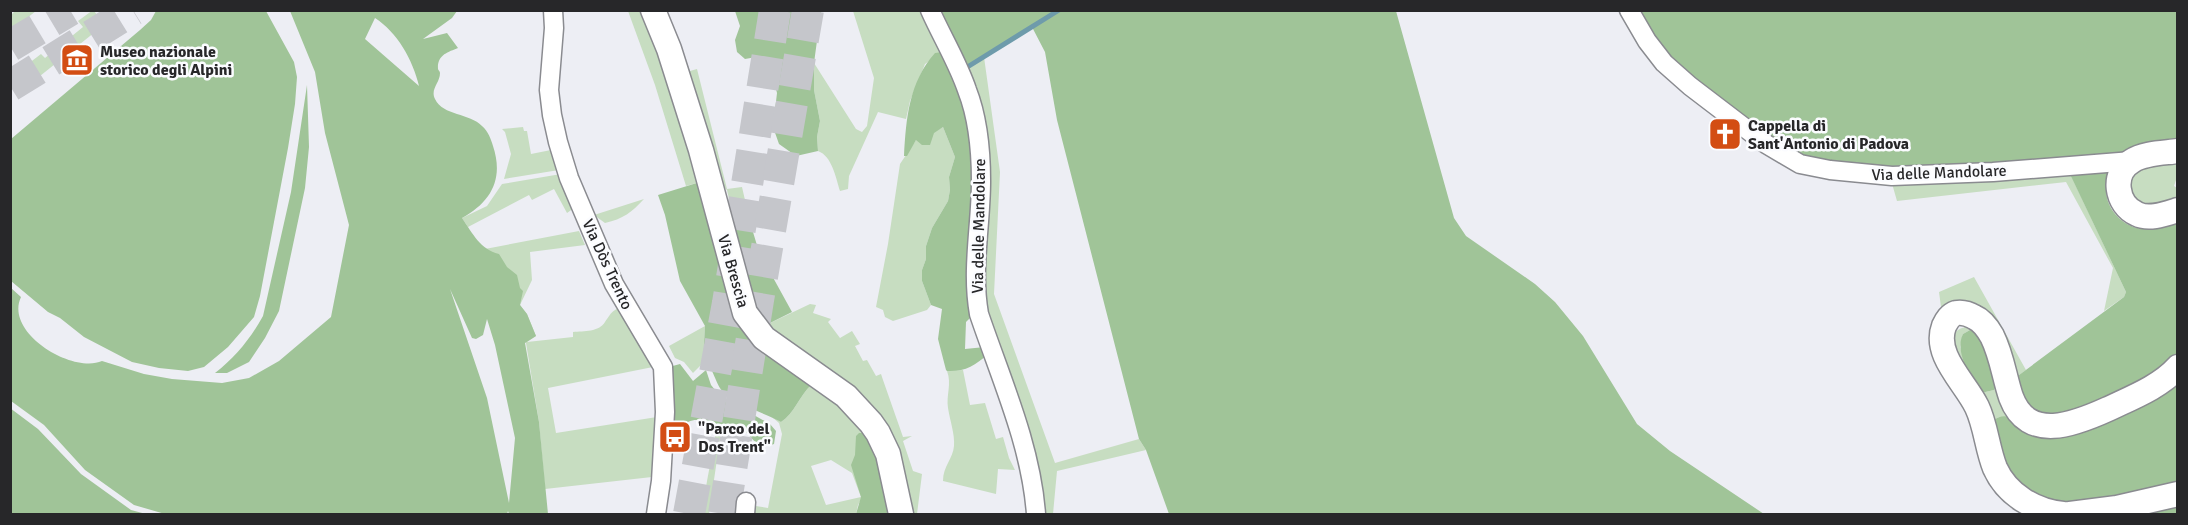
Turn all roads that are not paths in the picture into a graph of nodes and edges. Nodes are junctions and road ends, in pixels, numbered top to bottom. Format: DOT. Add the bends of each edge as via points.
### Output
graph roads {
  1 [pos="553,10"];
  2 [pos="653,10"];
  3 [pos="930,10"];
  4 [pos="1629,10"];
  5 [pos="2178,151"];
  6 [pos="2132,160"];
  7 [pos="2178,210"];
  8 [pos="2178,367"];
  9 [pos="2178,494"];
  10 [pos="657,514"];
  11 [pos="901,514"];
  12 [pos="1036,514"];
  13 [pos="2063,514"];
  14 [pos="2070,514"];
  1 -- 10 [label="street, Via Dòs Trento" via="549,90 569,178 614,284 663,367 665,412"];
  2 -- 11 [label="street, Via Brescia" via="701,150 745,313 764,338 846,396 871,423 888,454"];
  3 -- 12 [label="street, Via delle Mandolare" via="967,89 976,121 981,179 975,294 1026,456"];
  4 -- 6 [label="street, Via delle Mandolare" via="1664,63 1766,144 1800,164 1830,171 1892,176"];
  5 -- 6 [label="street"];
  6 -- 7 [label="street" via="2123,169 2118,187 2127,207 2144,216"];
  8 -- 13 [label="street" via="2142,393 2090,417 2048,427 2035,423 2016,408 1998,347 1979,320 1965,313 1948,319 1941,336 1945,354 1977,408 1995,469 2032,507"];
  9 -- 14 [label="street"];
}
